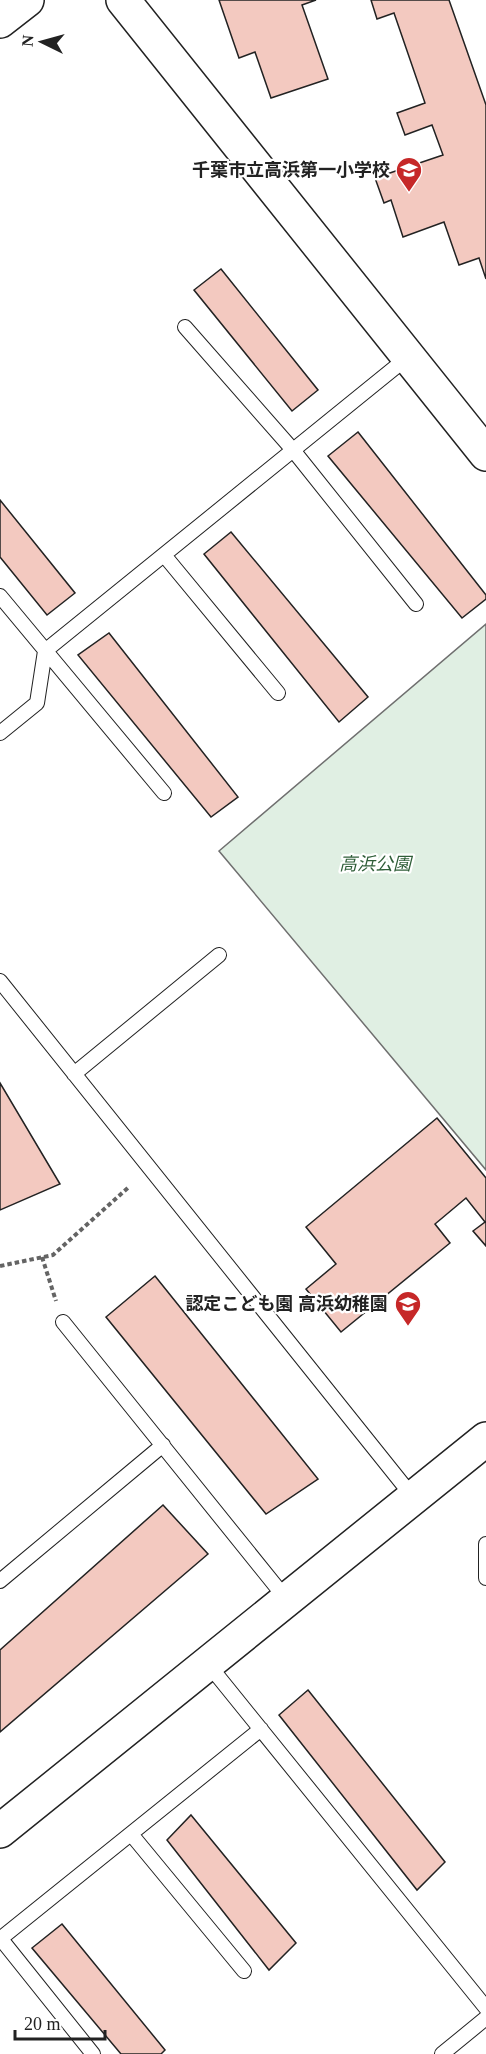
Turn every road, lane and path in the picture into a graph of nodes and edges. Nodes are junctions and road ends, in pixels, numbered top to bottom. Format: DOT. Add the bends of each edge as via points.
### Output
graph roads {
  1 [pos="27,0"];
  2 [pos="123,0"];
  3 [pos="0,21"];
  4 [pos="185,327"];
  5 [pos="408,357"];
  6 [pos="293,450"];
  7 [pos="486,454"];
  8 [pos="164,555"];
  9 [pos="0,596"];
  10 [pos="416,604"];
  11 [pos="45,651"];
  12 [pos="278,693"];
  13 [pos="0,733"];
  14 [pos="164,793"];
  15 [pos="219,956"];
  16 [pos="0,981"];
  17 [pos="74,1074"];
  18 [pos="130,1186"];
  19 [pos="42,1257"];
  20 [pos="0,1266"];
  21 [pos="63,1322"];
  22 [pos="486,1439"];
  23 [pos="163,1445"];
  24 [pos="413,1497"];
  25 [pos="486,1544"];
  26 [pos="486,1578"];
  27 [pos="0,1581"];
  28 [pos="287,1600"];
  29 [pos="208,1664"];
  30 [pos="261,1729"];
  31 [pos="0,1831"];
  32 [pos="131,1834"];
  33 [pos="0,1939"];
  34 [pos="244,1971"];
  35 [pos="486,2008"];
  36 [pos="486,2018"];
  37 [pos="93,2054"];
  38 [pos="442,2054"];
  1 -- 3 [label="street"];
  2 -- 5 [label="street"];
  4 -- 6 [label="lane"];
  5 -- 6 [label="lane"];
  5 -- 7 [label="street"];
  6 -- 8 [label="lane"];
  6 -- 10 [label="lane"];
  8 -- 11 [label="lane"];
  8 -- 12 [label="lane"];
  9 -- 11 [label="lane"];
  11 -- 13 [label="lane" via="37,703"];
  11 -- 14 [label="lane"];
  15 -- 17 [label="lane"];
  16 -- 17 [label="lane"];
  17 -- 24 [label="lane"];
  18 -- 19 [label="path" via="53,1255"];
  19 -- 20 [label="path"];
  19 -- 21 [label="path"];
  21 -- 23 [label="lane"];
  22 -- 24 [label="street"];
  23 -- 27 [label="lane"];
  23 -- 28 [label="lane"];
  24 -- 28 [label="street"];
  25 -- 26 [label="lane"];
  28 -- 29 [label="street"];
  29 -- 30 [label="lane"];
  29 -- 31 [label="street"];
  30 -- 32 [label="lane"];
  30 -- 35 [label="lane"];
  32 -- 33 [label="lane"];
  32 -- 34 [label="lane"];
  33 -- 37 [label="lane"];
  36 -- 38 [label="lane"];
}
